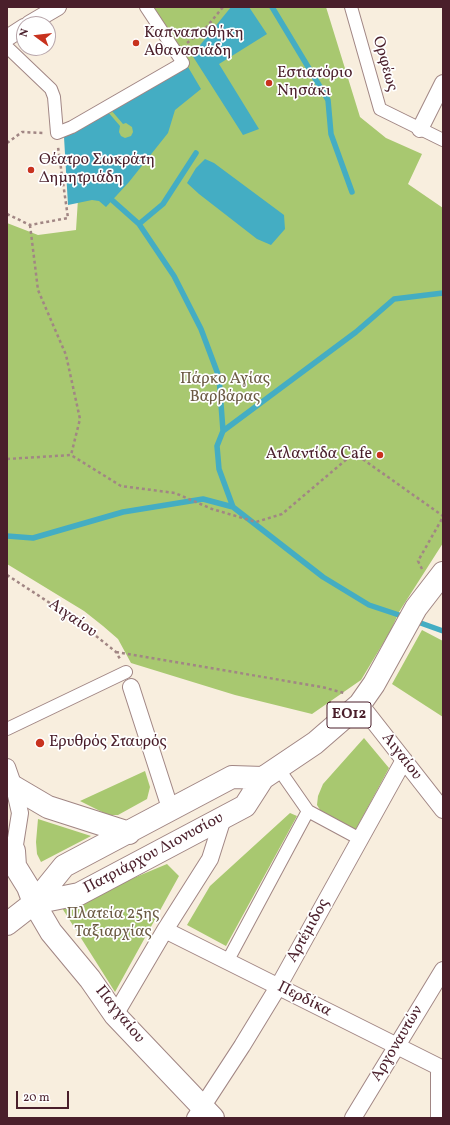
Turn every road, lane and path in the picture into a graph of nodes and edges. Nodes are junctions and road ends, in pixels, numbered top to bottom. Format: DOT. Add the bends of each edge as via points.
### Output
graph roads {
  1 [pos="58,7"];
  2 [pos="146,7"];
  3 [pos="223,7"];
  4 [pos="351,7"];
  5 [pos="43,16"];
  6 [pos="16,32"];
  7 [pos="7,38"];
  8 [pos="7,47"];
  9 [pos="176,51"];
  10 [pos="443,83"];
  11 [pos="420,129"];
  12 [pos="57,133"];
  13 [pos="443,140"];
  14 [pos="7,143"];
  15 [pos="7,214"];
  16 [pos="30,224"];
  17 [pos="71,455"];
  18 [pos="7,459"];
  19 [pos="443,516"];
  20 [pos="7,575"];
  21 [pos="436,581"];
  22 [pos="116,652"];
  23 [pos="129,680"];
  24 [pos="360,704"];
  25 [pos="7,728"];
  26 [pos="404,760"];
  27 [pos="9,773"];
  28 [pos="270,773"];
  29 [pos="443,810"];
  30 [pos="170,811"];
  31 [pos="308,811"];
  32 [pos="223,818"];
  33 [pos="129,833"];
  34 [pos="360,839"];
  35 [pos="10,850"];
  36 [pos="34,903"];
  37 [pos="7,924"];
  38 [pos="165,930"];
  39 [pos="227,962"];
  40 [pos="443,970"];
  41 [pos="278,987"];
  42 [pos="115,1015"];
  43 [pos="397,1046"];
  44 [pos="441,1068"];
  45 [pos="203,1115"];
  46 [pos="354,1118"];
  47 [pos="439,1118"];
  1 -- 5 [label="street"];
  2 -- 9 [label="street"];
  3 -- 9 [label="path" via="205,30"];
  4 -- 11 [label="street, Ορφέως" via="380,109"];
  6 -- 7 [label="street"];
  8 -- 12 [label="street" via="51,89"];
  9 -- 12 [label="street" via="184,63"];
  10 -- 11 [label="street"];
  11 -- 13 [label="street, Ορφέως"];
  12 -- 14 [label="path" via="22,132"];
  12 -- 16 [label="path" via="68,218"];
  15 -- 16 [label="path"];
  16 -- 17 [label="path" via="38,290 66,355 80,418"];
  17 -- 18 [label="path"];
  17 -- 19 [label="path" via="121,486 175,493 212,509 256,522 282,514 354,453"];
  19 -- 21 [label="path" via="418,561"];
  20 -- 22 [label="path, Αιγαίου" via="76,620"];
  21 -- 24 [label="main road, Πατριάρχου Διονυσίου / ΕΟ12" via="411,617"];
  22 -- 23 [label="path, Αιγαίου"];
  22 -- 24 [label="path" via="337,690 351,696"];
  23 -- 25 [label="street"];
  23 -- 30 [label="street"];
  24 -- 26 [label="street, Αιγαίου"];
  24 -- 28 [label="main road, Πατριάρχου Διονυσίου / ΕΟ12" via="338,725"];
  26 -- 29 [label="street, Αιγαίου"];
  26 -- 34 [label="street, Αρτέμιδος"];
  27 -- 33 [label="main road" via="48,807"];
  27 -- 35 [label="street" via="20,813"];
  28 -- 30 [label="main road, Πατριάρχου Διονυσίου / ΕΟ12" via="232,777"];
  28 -- 31 [label="street"];
  28 -- 32 [label="main road, Πατριάρχου Διονυσίου / ΕΟ12" via="245,806"];
  30 -- 33 [label="main road, Πατριάρχου Διονυσίου / ΕΟ12"];
  31 -- 34 [label="street"];
  31 -- 39 [label="street"];
  32 -- 36 [label="main road, Πατριάρχου Διονυσίου / ΕΟ12" via="78,894"];
  32 -- 38 [label="street" via="210,859"];
  33 -- 36 [label="main road, Πατριάρχου Διονυσίου / ΕΟ12" via="64,866"];
  34 -- 41 [label="street, Αρτέμιδος"];
  35 -- 36 [label="main road" via="15,866"];
  36 -- 37 [label="main road, ΕΟ12"];
  36 -- 42 [label="main road, Παγγαίου" via="51,932 90,979"];
  38 -- 39 [label="street, Περδίκα"];
  38 -- 42 [label="street"];
  39 -- 41 [label="street, Περδίκα"];
  40 -- 43 [label="street, Αργοναυτών"];
  41 -- 43 [label="street, Περδίκα"];
  41 -- 45 [label="street, Αρτέμιδος"];
  42 -- 45 [label="main road, Παγγαίου"];
  43 -- 44 [label="street, Περδίκα"];
  43 -- 46 [label="street, Αργοναυτών"];
  44 -- 47 [label="street"];
}
